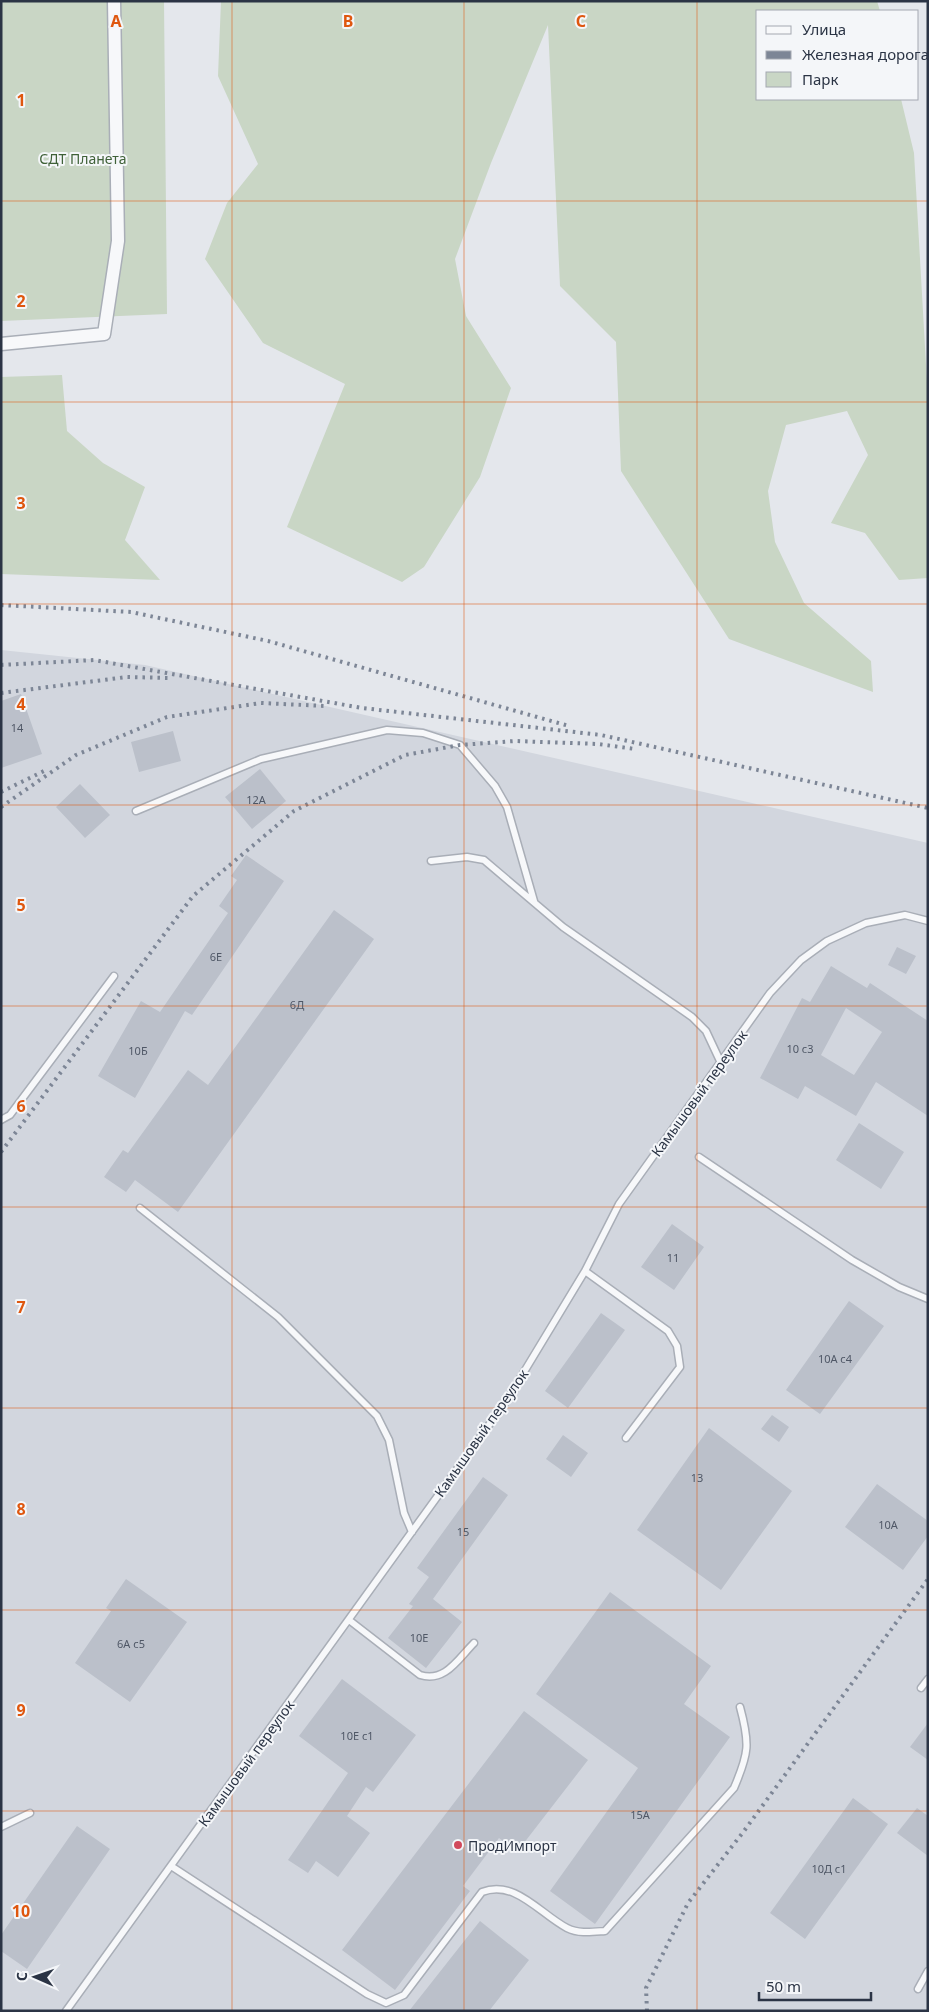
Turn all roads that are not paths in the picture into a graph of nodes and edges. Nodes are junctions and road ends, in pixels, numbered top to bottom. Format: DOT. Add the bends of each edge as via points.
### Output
graph roads {
  1 [pos="114,1"];
  2 [pos="1,344"];
  3 [pos="136,811"];
  4 [pos="431,861"];
  5 [pos="534,901"];
  6 [pos="928,922"];
  7 [pos="114,976"];
  8 [pos="721,1063"];
  9 [pos="1,1120"];
  10 [pos="698,1157"];
  11 [pos="140,1208"];
  12 [pos="585,1271"];
  13 [pos="928,1299"];
  14 [pos="626,1438"];
  15 [pos="412,1532"];
  16 [pos="349,1620"];
  17 [pos="474,1643"];
  18 [pos="928,1679"];
  19 [pos="921,1688"];
  20 [pos="740,1707"];
  21 [pos="30,1813"];
  22 [pos="1,1827"];
  23 [pos="171,1866"];
  24 [pos="928,1971"];
  25 [pos="918,1989"];
  26 [pos="66,2011"];
  1 -- 2 [label="street" via="118,241 104,334"];
  3 -- 5 [label="lane" via="260,759 387,730 424,733 460,745 495,786 507,807"];
  4 -- 5 [label="lane" via="467,857 484,860"];
  5 -- 8 [label="lane" via="563,927 692,1017 706,1031"];
  6 -- 8 [label="lane, Камышовый переулок" via="905,915 886,918 821,946 784,976"];
  7 -- 9 [label="lane" via="10,1115"];
  8 -- 12 [label="lane, Камышовый переулок" via="619,1204"];
  10 -- 13 [label="lane" via="852,1260 898,1287"];
  11 -- 15 [label="lane" via="278,1317 377,1416 390,1440 404,1513"];
  12 -- 14 [label="lane" via="668,1331 677,1346 680,1367"];
  12 -- 15 [label="lane, Камышовый переулок" via="507,1400"];
  15 -- 16 [label="lane, Камышовый переулок"];
  16 -- 17 [label="lane" via="420,1675 430,1678 444,1675"];
  16 -- 23 [label="lane, Камышовый переулок"];
  18 -- 19 [label="lane"];
  20 -- 23 [label="lane" via="748,1737 745,1761 734,1788 605,1931 584,1933 568,1928 528,1901 505,1889 493,1888 482,1892 404,1994 386,2003 367,1994"];
  21 -- 22 [label="lane"];
  23 -- 26 [label="lane, Камышовый переулок"];
  24 -- 25 [label="lane"];
}
